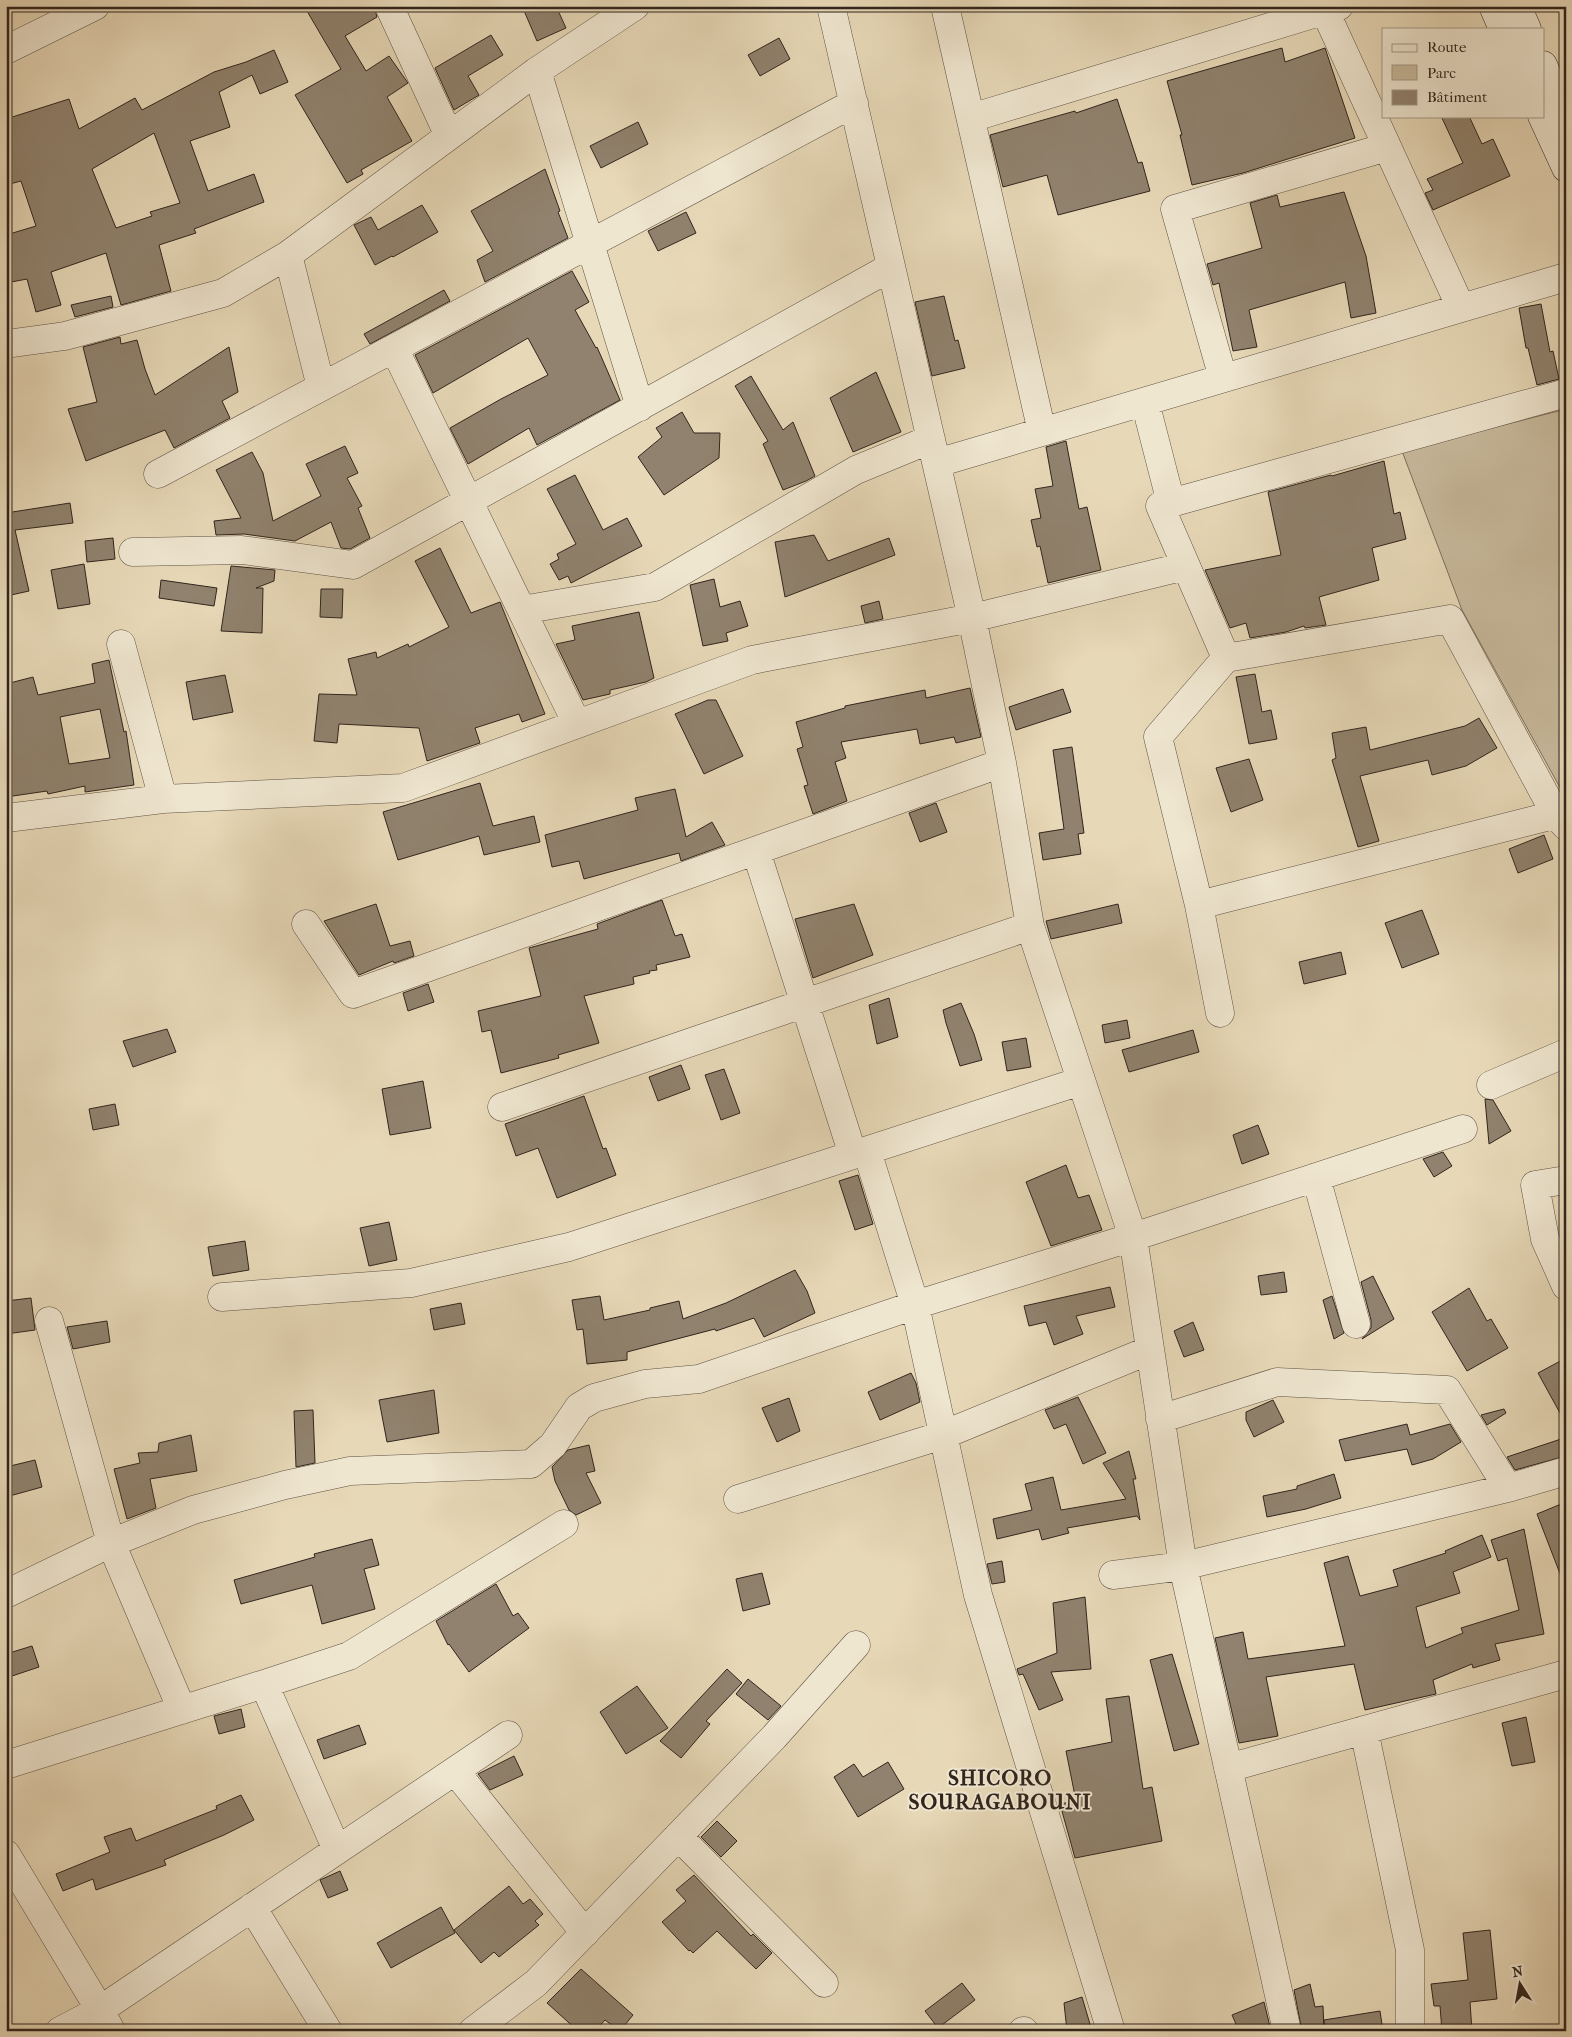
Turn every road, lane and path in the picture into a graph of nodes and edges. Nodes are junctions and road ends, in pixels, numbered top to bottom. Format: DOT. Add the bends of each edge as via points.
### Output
graph roads {
  1 [pos="95,6"];
  2 [pos="389,6"];
  3 [pos="635,6"];
  4 [pos="831,6"];
  5 [pos="945,6"];
  6 [pos="1332,8"];
  7 [pos="6,50"];
  8 [pos="1544,67"];
  9 [pos="537,71"];
  10 [pos="854,103"];
  11 [pos="1566,116"];
  12 [pos="971,118"];
  13 [pos="1543,118"];
  14 [pos="449,136"];
  15 [pos="1387,147"];
  16 [pos="1566,168"];
  17 [pos="590,244"];
  18 [pos="288,255"];
  19 [pos="891,267"];
  20 [pos="1566,277"];
  21 [pos="1461,308"];
  22 [pos="6,344"];
  23 [pos="394,348"];
  24 [pos="1223,378"];
  25 [pos="321,387"];
  26 [pos="1566,393"];
  27 [pos="1144,402"];
  28 [pos="640,406"];
  29 [pos="1042,432"];
  30 [pos="934,451"];
  31 [pos="158,474"];
  32 [pos="468,501"];
  33 [pos="1171,503"];
  34 [pos="133,552"];
  35 [pos="1186,566"];
  36 [pos="522,610"];
  37 [pos="972,618"];
  38 [pos="121,644"];
  39 [pos="1226,658"];
  40 [pos="578,724"];
  41 [pos="1002,764"];
  42 [pos="162,799"];
  43 [pos="6,818"];
  44 [pos="1563,818"];
  45 [pos="756,850"];
  46 [pos="1199,905"];
  47 [pos="306,924"];
  48 [pos="1030,926"];
  49 [pos="805,1004"];
  50 [pos="1220,1013"];
  51 [pos="1566,1053"];
  52 [pos="1081,1081"];
  53 [pos="1492,1084"];
  54 [pos="502,1107"];
  55 [pos="1463,1129"];
  56 [pos="860,1153"];
  57 [pos="1316,1177"];
  58 [pos="1566,1180"];
  59 [pos="1133,1237"];
  60 [pos="1566,1286"];
  61 [pos="222,1297"];
  62 [pos="915,1305"];
  63 [pos="48,1321"];
  64 [pos="1356,1324"];
  65 [pos="1150,1350"];
  66 [pos="1160,1419"];
  67 [pos="943,1435"];
  68 [pos="1566,1471"];
  69 [pos="1508,1488"];
  70 [pos="738,1499"];
  71 [pos="564,1524"];
  72 [pos="111,1543"];
  73 [pos="1183,1566"];
  74 [pos="1113,1575"];
  75 [pos="6,1594"];
  76 [pos="856,1645"];
  77 [pos="1566,1674"];
  78 [pos="264,1684"];
  79 [pos="182,1710"];
  80 [pos="1364,1730"];
  81 [pos="508,1735"];
  82 [pos="6,1765"];
  83 [pos="1228,1768"];
  84 [pos="455,1771"];
  85 [pos="678,1836"];
  86 [pos="337,1850"];
  87 [pos="6,1854"];
  88 [pos="252,1907"];
  89 [pos="585,1933"];
  90 [pos="824,1983"];
  91 [pos="105,2020"];
  92 [pos="60,2031"];
  93 [pos="328,2031"];
  94 [pos="473,2031"];
  95 [pos="1112,2031"];
  96 [pos="1287,2031"];
  97 [pos="1410,2031"];
  1 -- 7 [label="street"];
  2 -- 14 [label="street"];
  3 -- 9 [label="street"];
  4 -- 10 [label="street"];
  5 -- 12 [label="street"];
  6 -- 12 [label="street"];
  6 -- 15 [label="street"];
  8 -- 11 [label="street"];
  9 -- 14 [label="street"];
  9 -- 17 [label="street"];
  10 -- 17 [label="street"];
  10 -- 19 [label="street"];
  12 -- 29 [label="street"];
  13 -- 16 [label="street"];
  14 -- 18 [label="street"];
  15 -- 21 [label="street"];
  15 -- 24 [label="street" via="1175,209"];
  17 -- 23 [label="street"];
  17 -- 28 [label="street"];
  18 -- 22 [label="street" via="223,293 64,336"];
  18 -- 25 [label="street"];
  19 -- 28 [label="street"];
  19 -- 30 [label="street"];
  20 -- 21 [label="street"];
  21 -- 24 [label="street"];
  23 -- 25 [label="street"];
  23 -- 32 [label="street"];
  24 -- 27 [label="street"];
  25 -- 31 [label="street"];
  26 -- 33 [label="street"];
  27 -- 29 [label="street"];
  27 -- 33 [label="street"];
  28 -- 32 [label="street"];
  29 -- 30 [label="street"];
  30 -- 36 [label="street" via="856,470 655,587"];
  30 -- 37 [label="street"];
  32 -- 34 [label="street" via="352,565 242,550"];
  32 -- 36 [label="street"];
  33 -- 35 [label="street" via="1160,506"];
  35 -- 37 [label="street"];
  35 -- 39 [label="street"];
  36 -- 40 [label="street"];
  37 -- 40 [label="street" via="752,660"];
  37 -- 41 [label="street"];
  38 -- 42 [label="street"];
  39 -- 44 [label="street" via="1450,619"];
  39 -- 46 [label="street" via="1158,737"];
  40 -- 42 [label="street" via="403,788"];
  41 -- 45 [label="street"];
  41 -- 48 [label="street"];
  42 -- 43 [label="street"];
  44 -- 46 [label="street"];
  45 -- 47 [label="street" via="353,994"];
  45 -- 49 [label="street"];
  46 -- 50 [label="street"];
  48 -- 49 [label="street"];
  48 -- 52 [label="street"];
  49 -- 54 [label="street"];
  49 -- 56 [label="street"];
  51 -- 53 [label="street"];
  52 -- 56 [label="street"];
  52 -- 59 [label="street"];
  55 -- 57 [label="street"];
  56 -- 61 [label="street" via="569,1247 411,1283"];
  56 -- 62 [label="street"];
  57 -- 59 [label="street"];
  57 -- 64 [label="street"];
  58 -- 60 [label="street" via="1535,1185 1545,1239"];
  59 -- 62 [label="street"];
  59 -- 65 [label="street"];
  62 -- 67 [label="street"];
  62 -- 72 [label="street" via="699,1379 645,1384 594,1398 580,1407 553,1445 531,1464 350,1471 193,1510"];
  63 -- 72 [label="street"];
  65 -- 66 [label="street"];
  65 -- 67 [label="street"];
  66 -- 69 [label="street" via="1277,1382 1448,1390"];
  66 -- 73 [label="street"];
  67 -- 70 [label="street"];
  67 -- 95 [label="street" via="978,1595"];
  68 -- 69 [label="street"];
  69 -- 73 [label="street"];
  71 -- 78 [label="street" via="349,1656"];
  72 -- 75 [label="street"];
  72 -- 79 [label="street"];
  73 -- 74 [label="street"];
  73 -- 83 [label="street"];
  76 -- 85 [label="street" via="774,1738"];
  77 -- 80 [label="street"];
  78 -- 79 [label="street"];
  78 -- 86 [label="street"];
  79 -- 82 [label="street"];
  80 -- 83 [label="street"];
  80 -- 97 [label="street" via="1410,1950"];
  81 -- 84 [label="street"];
  83 -- 96 [label="street"];
  84 -- 86 [label="street"];
  84 -- 89 [label="street"];
  85 -- 89 [label="street"];
  85 -- 90 [label="street"];
  86 -- 88 [label="street"];
  87 -- 91 [label="street"];
  88 -- 91 [label="street"];
  88 -- 93 [label="street"];
  89 -- 94 [label="street" via="536,1983"];
  91 -- 92 [label="street"];
}
